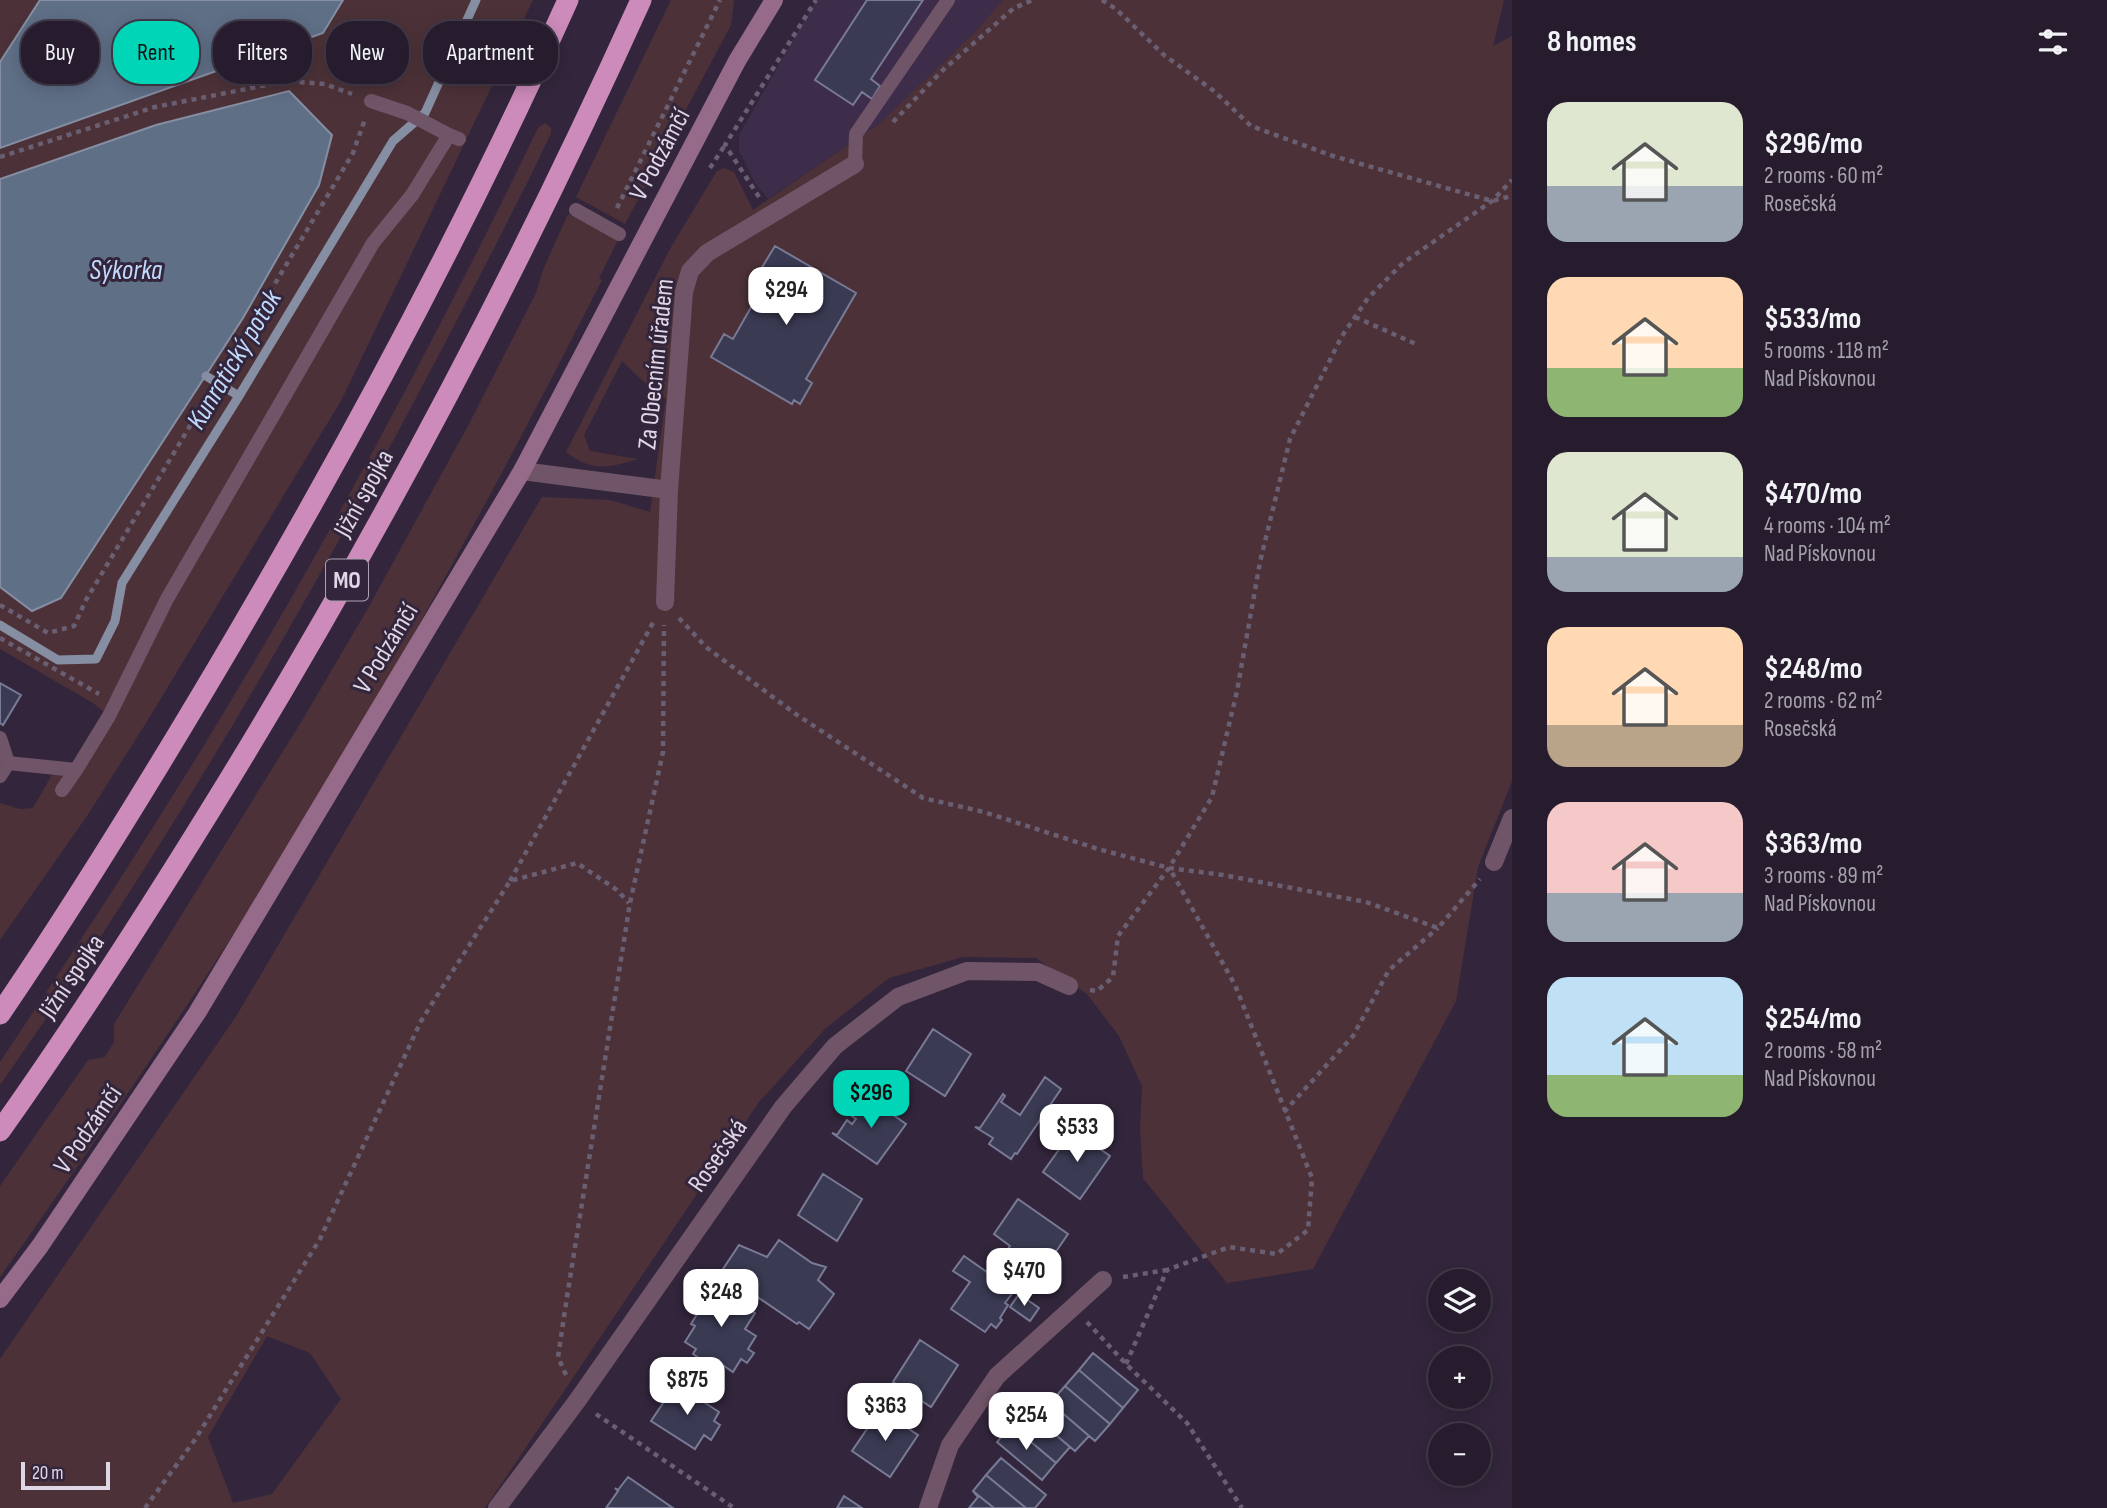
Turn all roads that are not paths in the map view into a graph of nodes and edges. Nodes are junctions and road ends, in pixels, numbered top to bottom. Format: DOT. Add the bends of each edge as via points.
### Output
graph roads {
  1 [pos="568,0"];
  2 [pos="641,0"];
  3 [pos="774,0"];
  4 [pos="948,0"];
  5 [pos="371,101"];
  6 [pos="855,164"];
  7 [pos="576,210"];
  8 [pos="613,231"];
  9 [pos="522,471"];
  10 [pos="669,490"];
  11 [pos="665,602"];
  12 [pos="0,737"];
  13 [pos="8,763"];
  14 [pos="76,770"];
  15 [pos="0,776"];
  16 [pos="62,790"];
  17 [pos="1512,818"];
  18 [pos="1494,862"];
  19 [pos="1069,986"];
  20 [pos="0,1014"];
  21 [pos="0,1131"];
  22 [pos="1103,1280"];
  23 [pos="0,1299"];
  24 [pos="497,1508"];
  25 [pos="928,1508"];
  1 -- 20 [label="highway, Jižní spojka / MO" via="503,144 314,502 168,751"];
  2 -- 21 [label="highway, Jižní spojka / MO" via="506,284 344,586 184,854"];
  3 -- 9 [label="street, V Podzámčí" via="737,61"];
  4 -- 6 [label="lane" via="856,134"];
  5 -- 14 [label="lane" via="454,137 373,243 167,599"];
  6 -- 10 [label="street, Za Obecním úřadem" via="707,253 687,270"];
  7 -- 8 [label="lane"];
  9 -- 10 [label="street, Za Obecním úřadem"];
  9 -- 23 [label="street, V Podzámčí" via="197,1013"];
  10 -- 11 [label="street, Za Obecním úřadem"];
  12 -- 13 [label="lane"];
  13 -- 14 [label="lane"];
  13 -- 15 [label="lane"];
  14 -- 16 [label="lane"];
  17 -- 18 [label="street"];
  19 -- 24 [label="street, Rosečská" via="1038,972 967,971 898,997 835,1046 783,1107"];
  22 -- 25 [label="street" via="997,1376 950,1445"];
}
